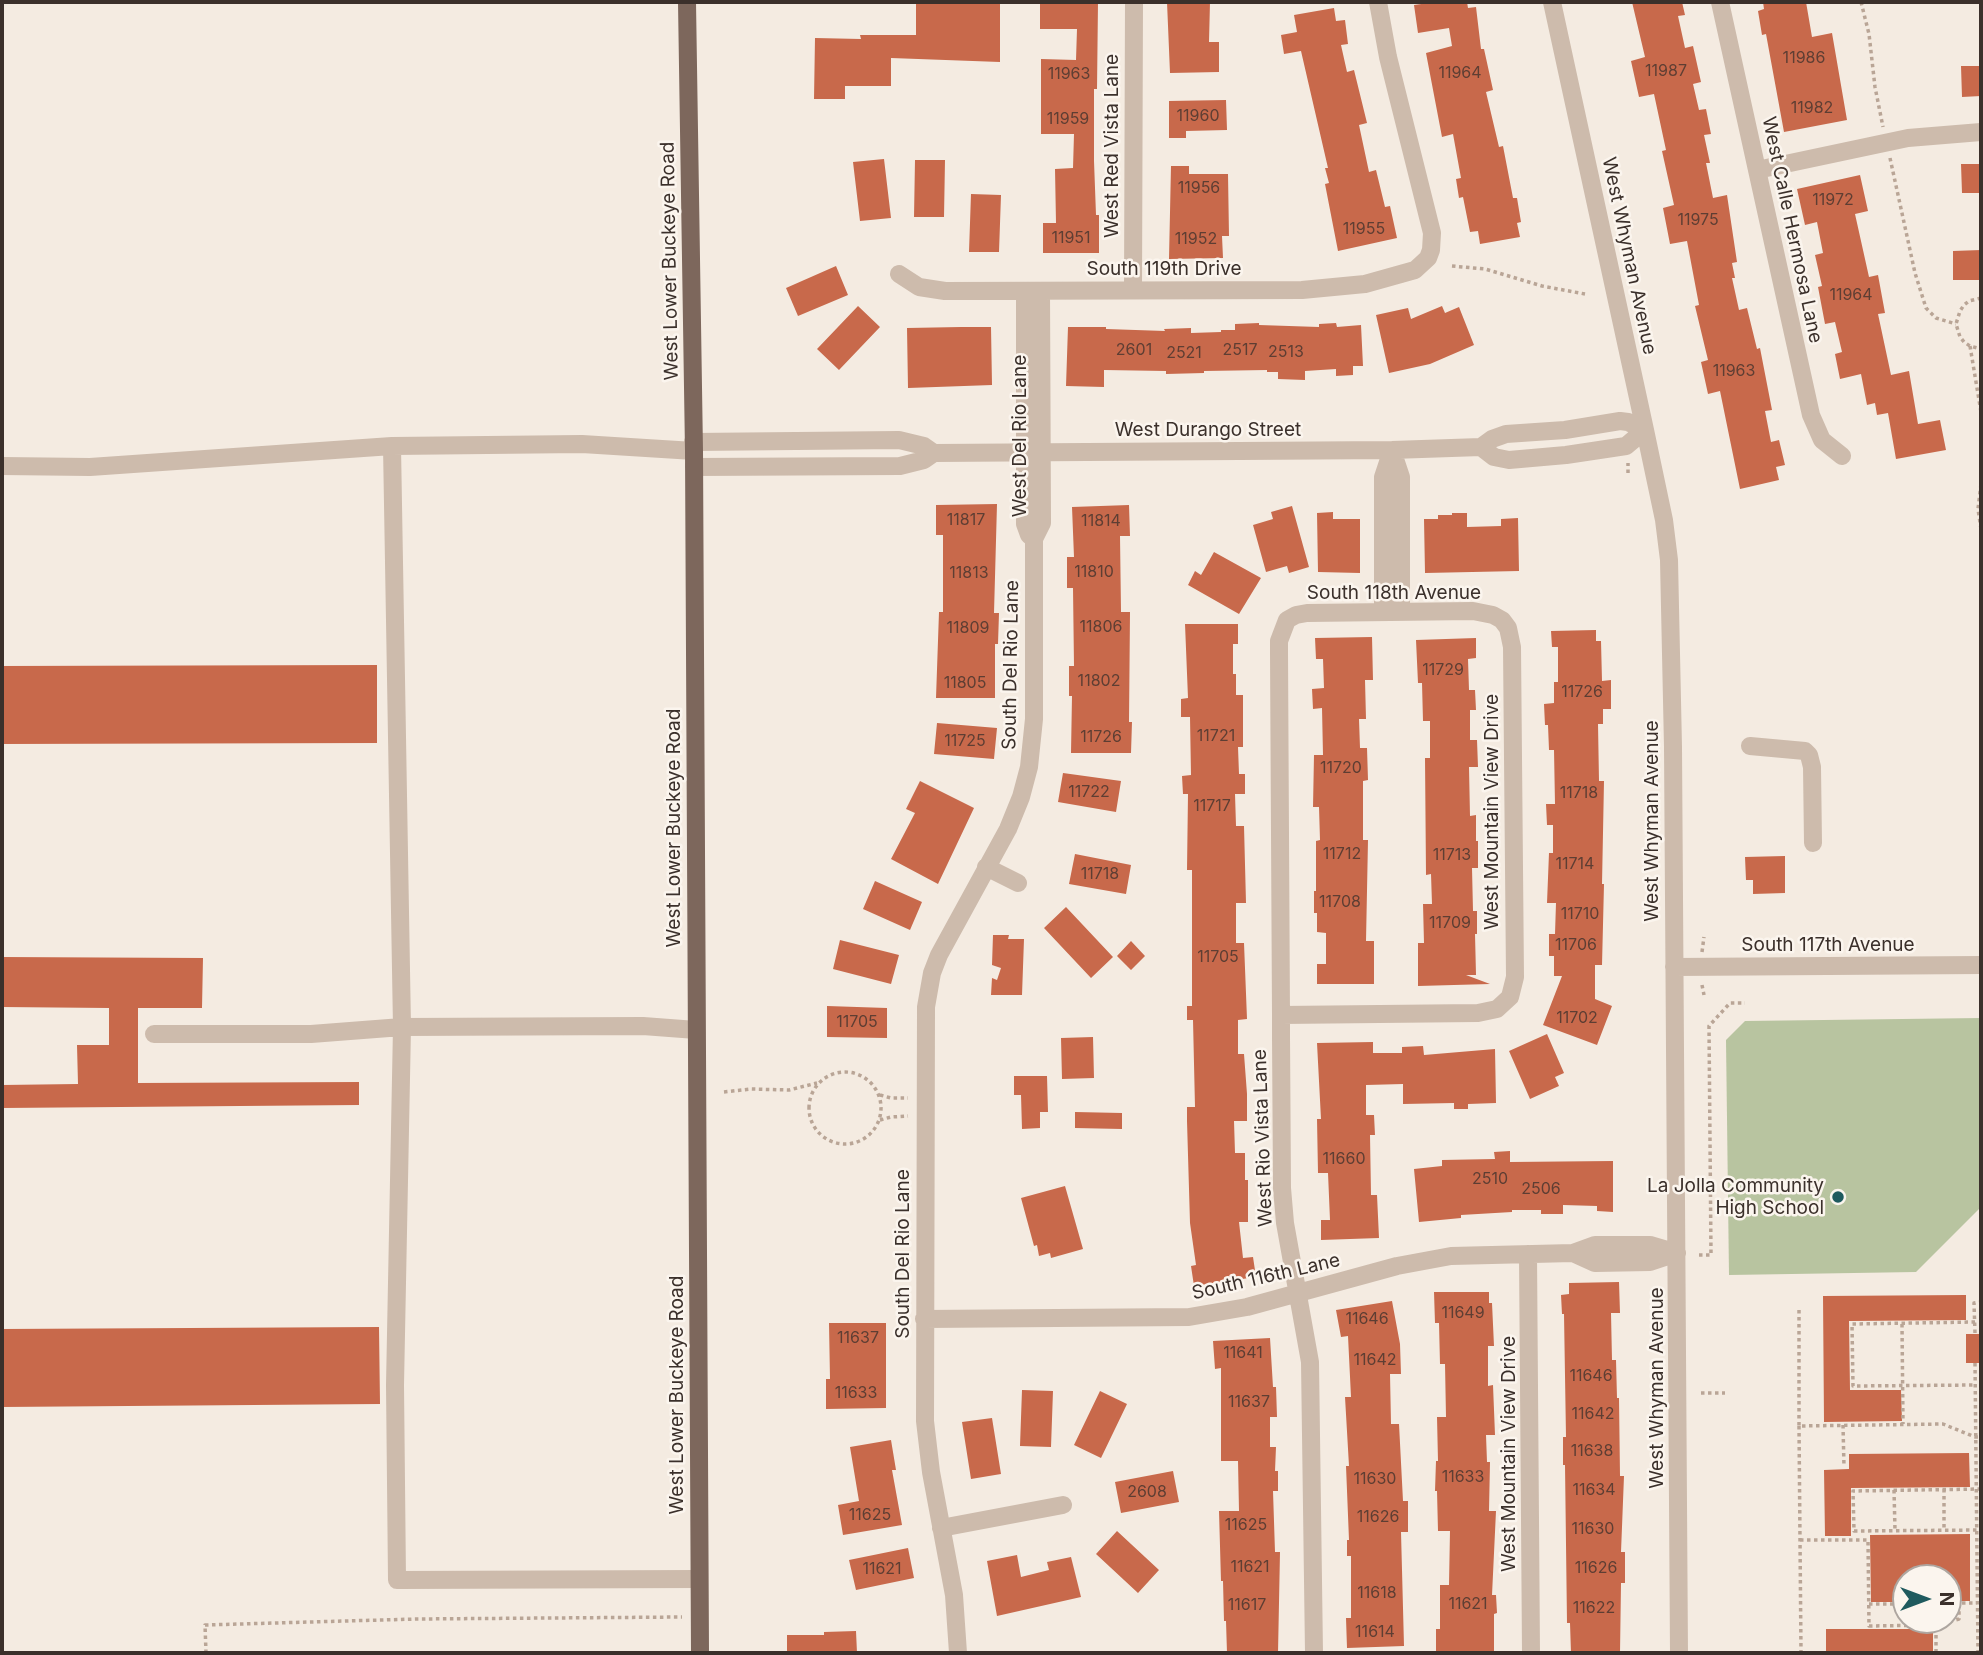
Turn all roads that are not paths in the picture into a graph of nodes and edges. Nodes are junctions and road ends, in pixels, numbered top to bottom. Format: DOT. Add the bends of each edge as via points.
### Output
graph roads {
  1 [pos="687,2"];
  2 [pos="1134,2"];
  3 [pos="1378,2"];
  4 [pos="1552,2"];
  5 [pos="1720,2"];
  6 [pos="1981,132"];
  7 [pos="1757,170"];
  8 [pos="899,274"];
  9 [pos="1133,290"];
  10 [pos="1033,291"];
  11 [pos="1645,430"];
  12 [pos="393,446"];
  13 [pos="1481,447"];
  14 [pos="1392,450"];
  15 [pos="1033,452"];
  16 [pos="693,453"];
  17 [pos="934,453"];
  18 [pos="1842,456"];
  19 [pos="2,466"];
  20 [pos="1034,539"];
  21 [pos="1392,612"];
  22 [pos="1287,620"];
  23 [pos="1502,620"];
  24 [pos="1750,746"];
  25 [pos="1812,842"];
  26 [pos="986,867"];
  27 [pos="1018,883"];
  28 [pos="1981,965"];
  29 [pos="1674,967"];
  30 [pos="1281,1015"];
  31 [pos="401,1027"];
  32 [pos="696,1030"];
  33 [pos="154,1034"];
  34 [pos="1677,1253"];
  35 [pos="1528,1254"];
  36 [pos="1298,1294"];
  37 [pos="924,1319"];
  38 [pos="1063,1505"];
  39 [pos="942,1528"];
  40 [pos="699,1579"];
  41 [pos="700,1653"];
  42 [pos="958,1653"];
  43 [pos="1314,1653"];
  44 [pos="1531,1653"];
  45 [pos="1679,1653"];
  1 -- 16 [label="main road, West Lower Buckeye Road"];
  2 -- 9 [label="street, West Red Vista Lane"];
  3 -- 9 [label="street, South 119th Drive" via="1432,233 1428,258 1407,273 1344,287"];
  4 -- 11 [label="street, West Whyman Avenue"];
  5 -- 7 [label="street, West Calle Hermosa Lane"];
  6 -- 7 [label="street" via="1926,135"];
  7 -- 18 [label="street, West Calle Hermosa Lane" via="1811,415 1822,440"];
  8 -- 10 [label="street, South 119th Drive" via="932,290"];
  9 -- 10 [label="street, South 119th Drive"];
  10 -- 15 [label="street, West Del Rio Lane"];
  11 -- 13 [label="street, West Durango Street" via="1620,421 1507,434"];
  11 -- 13 [label="street, West Durango Street" via="1626,446 1566,456 1508,460"];
  11 -- 29 [label="street, West Whyman Avenue" via="1671,581"];
  12 -- 16 [label="street" via="582,444"];
  12 -- 19 [label="street" via="90,467"];
  12 -- 31 [label="street"];
  13 -- 14 [label="street, West Durango Street"];
  14 -- 15 [label="street, West Durango Street"];
  14 -- 21 [label="street" via="1383,477"];
  15 -- 17 [label="street, West Durango Street"];
  15 -- 20 [label="street, West Del Rio Lane" via="1042,523"];
  16 -- 17 [label="street, West Durango Street" via="899,440"];
  16 -- 17 [label="street, West Durango Street" via="900,466"];
  16 -- 32 [label="main road, West Lower Buckeye Road"];
  20 -- 26 [label="street, South Del Rio Lane" via="1032,751 1021,797"];
  21 -- 22 [label="street, South 118th Avenue" via="1307,613"];
  21 -- 23 [label="street, South 118th Avenue" via="1473,611"];
  22 -- 30 [label="street, West Rio Vista Lane" via="1279,652"];
  23 -- 30 [label="street, West Mountain View Drive" via="1512,647 1515,964 1514,987 1504,1005 1478,1013"];
  24 -- 25 [label="street" via="1809,755"];
  26 -- 27 [label="street"];
  26 -- 37 [label="street, South Del Rio Lane" via="939,955 926,1007"];
  28 -- 29 [label="street, South 117th Avenue"];
  29 -- 34 [label="street, West Whyman Avenue"];
  30 -- 36 [label="street, West Rio Vista Lane" via="1283,1205"];
  31 -- 32 [label="street"];
  31 -- 33 [label="street" via="312,1034"];
  31 -- 40 [label="street" via="397,1580"];
  32 -- 40 [label="main road, West Lower Buckeye Road"];
  34 -- 35 [label="street, South 116th Lane" via="1650,1245 1595,1245 1573,1253"];
  34 -- 45 [label="street, West Whyman Avenue"];
  35 -- 36 [label="street, South 116th Lane" via="1434,1258"];
  35 -- 44 [label="street, West Mountain View Drive"];
  36 -- 37 [label="street, South 116th Lane" via="1180,1317"];
  36 -- 43 [label="street, West Rio Vista Lane" via="1311,1381"];
  37 -- 39 [label="street, South Del Rio Lane" via="925,1421"];
  38 -- 39 [label="street"];
  39 -- 42 [label="street, South Del Rio Lane"];
  40 -- 41 [label="main road, West Lower Buckeye Road"];
}
